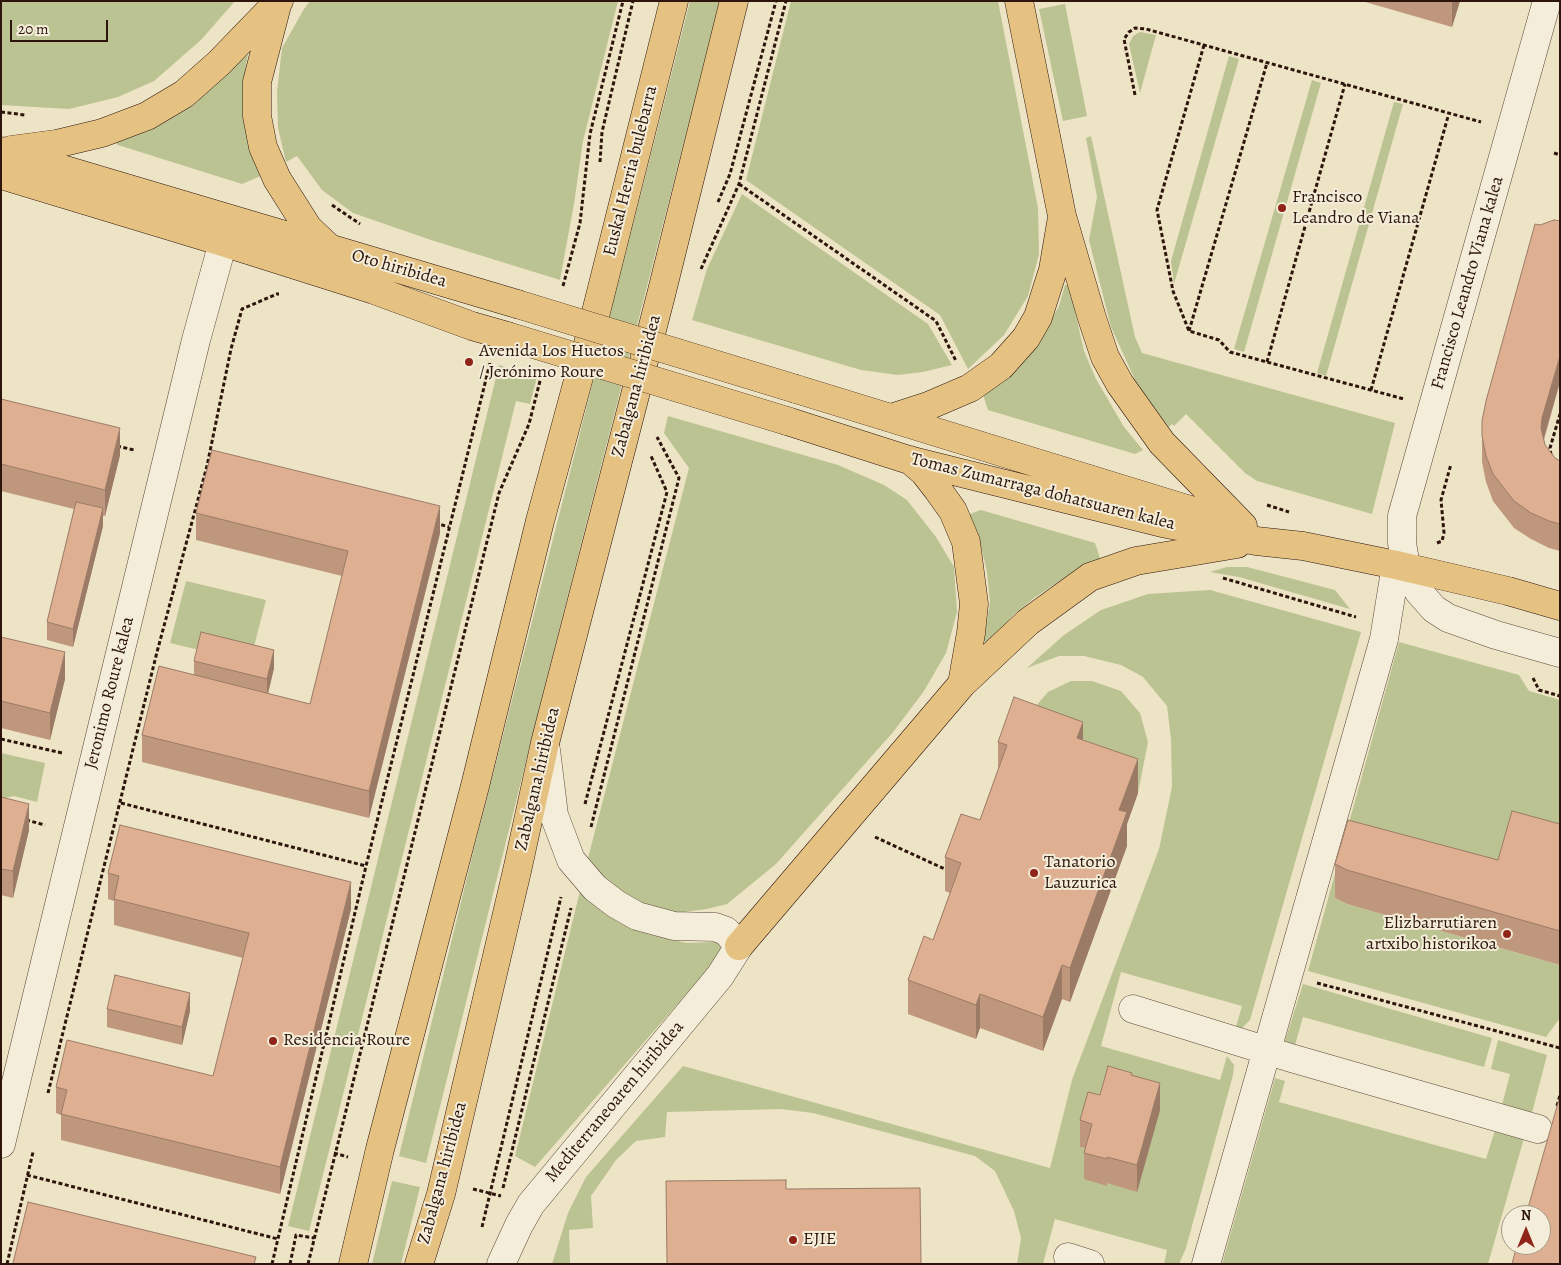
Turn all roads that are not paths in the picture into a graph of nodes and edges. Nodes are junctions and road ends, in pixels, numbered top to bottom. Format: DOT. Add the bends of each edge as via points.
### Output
graph roads {
  1 [pos="674,1"];
  2 [pos="734,1"];
  3 [pos="751,1"];
  4 [pos="1018,1"];
  5 [pos="1547,1"];
  6 [pos="279,2"];
  7 [pos="717,66"];
  8 [pos="2,159"];
  9 [pos="1062,216"];
  10 [pos="223,242"];
  11 [pos="331,249"];
  12 [pos="796,389"];
  13 [pos="891,418"];
  14 [pos="787,421"];
  15 [pos="909,460"];
  16 [pos="1249,534"];
  17 [pos="1401,566"];
  18 [pos="1560,606"];
  19 [pos="1560,653"];
  20 [pos="962,684"];
  21 [pos="545,743"];
  22 [pos="738,946"];
  23 [pos="1133,1009"];
  24 [pos="1267,1051"];
  25 [pos="1538,1129"];
  26 [pos="1,1144"];
  27 [pos="353,1264"];
  28 [pos="419,1264"];
  29 [pos="501,1264"];
  30 [pos="1206,1264"];
  1 -- 27 [label="main road, Euskal Herria bulebarra"];
  2 -- 7 [label="main road"];
  3 -- 7 [label="main road"];
  4 -- 9 [label="main road"];
  5 -- 17 [label="street, Francisco Leandro Viana kalea" via="1402,516"];
  6 -- 8 [label="main road" via="184,94 147,116 102,133"];
  6 -- 11 [label="main road" via="257,82 257,116 263,147 277,179 308,228"];
  7 -- 21 [label="main road, Zabalgana hiribidea"];
  8 -- 10 [label="main road, Oto hiribidea"];
  8 -- 11 [label="main road, Oto hiribidea"];
  9 -- 13 [label="main road" via="1053,270 1038,317 1026,338 1001,366 970,388"];
  9 -- 16 [label="main road" via="1092,318 1120,384 1162,443"];
  10 -- 14 [label="main road, Oto hiribidea, bridge" via="380,292 472,326 500,346"];
  10 -- 26 [label="street, Jeronimo Roure kalea" via="196,340"];
  11 -- 12 [label="main road, Oto hiribidea, bridge"];
  12 -- 13 [label="main road, Tomas Zumarraga dohatsuaren kalea"];
  13 -- 16 [label="main road, Tomas Zumarraga dohatsuaren kalea"];
  14 -- 15 [label="main road, Tomas Zumarraga dohatsuaren kalea"];
  15 -- 16 [label="main road, Tomas Zumarraga dohatsuaren kalea" via="1162,523"];
  15 -- 20 [label="main road" via="924,472 953,511 966,542 974,604"];
  16 -- 17 [label="main road, Tomas Zumarraga dohatsuaren kalea"];
  16 -- 20 [label="main road" via="1136,561 1090,577 1028,622"];
  17 -- 18 [label="main road, Tomas Zumarraga dohatsuaren kalea"];
  17 -- 19 [label="street" via="1434,609 1448,618"];
  17 -- 24 [label="street" via="1384,638"];
  20 -- 22 [label="main road"];
  21 -- 22 [label="street" via="554,815 571,860 595,888 637,916 674,926 714,927 726,931"];
  21 -- 28 [label="main road, Zabalgana hiribidea" via="441,1194"];
  22 -- 29 [label="street, Mediterraneoaren hiribidea" via="720,976 531,1204"];
  23 -- 24 [label="street"];
  24 -- 25 [label="street"];
  24 -- 30 [label="street"];
}
